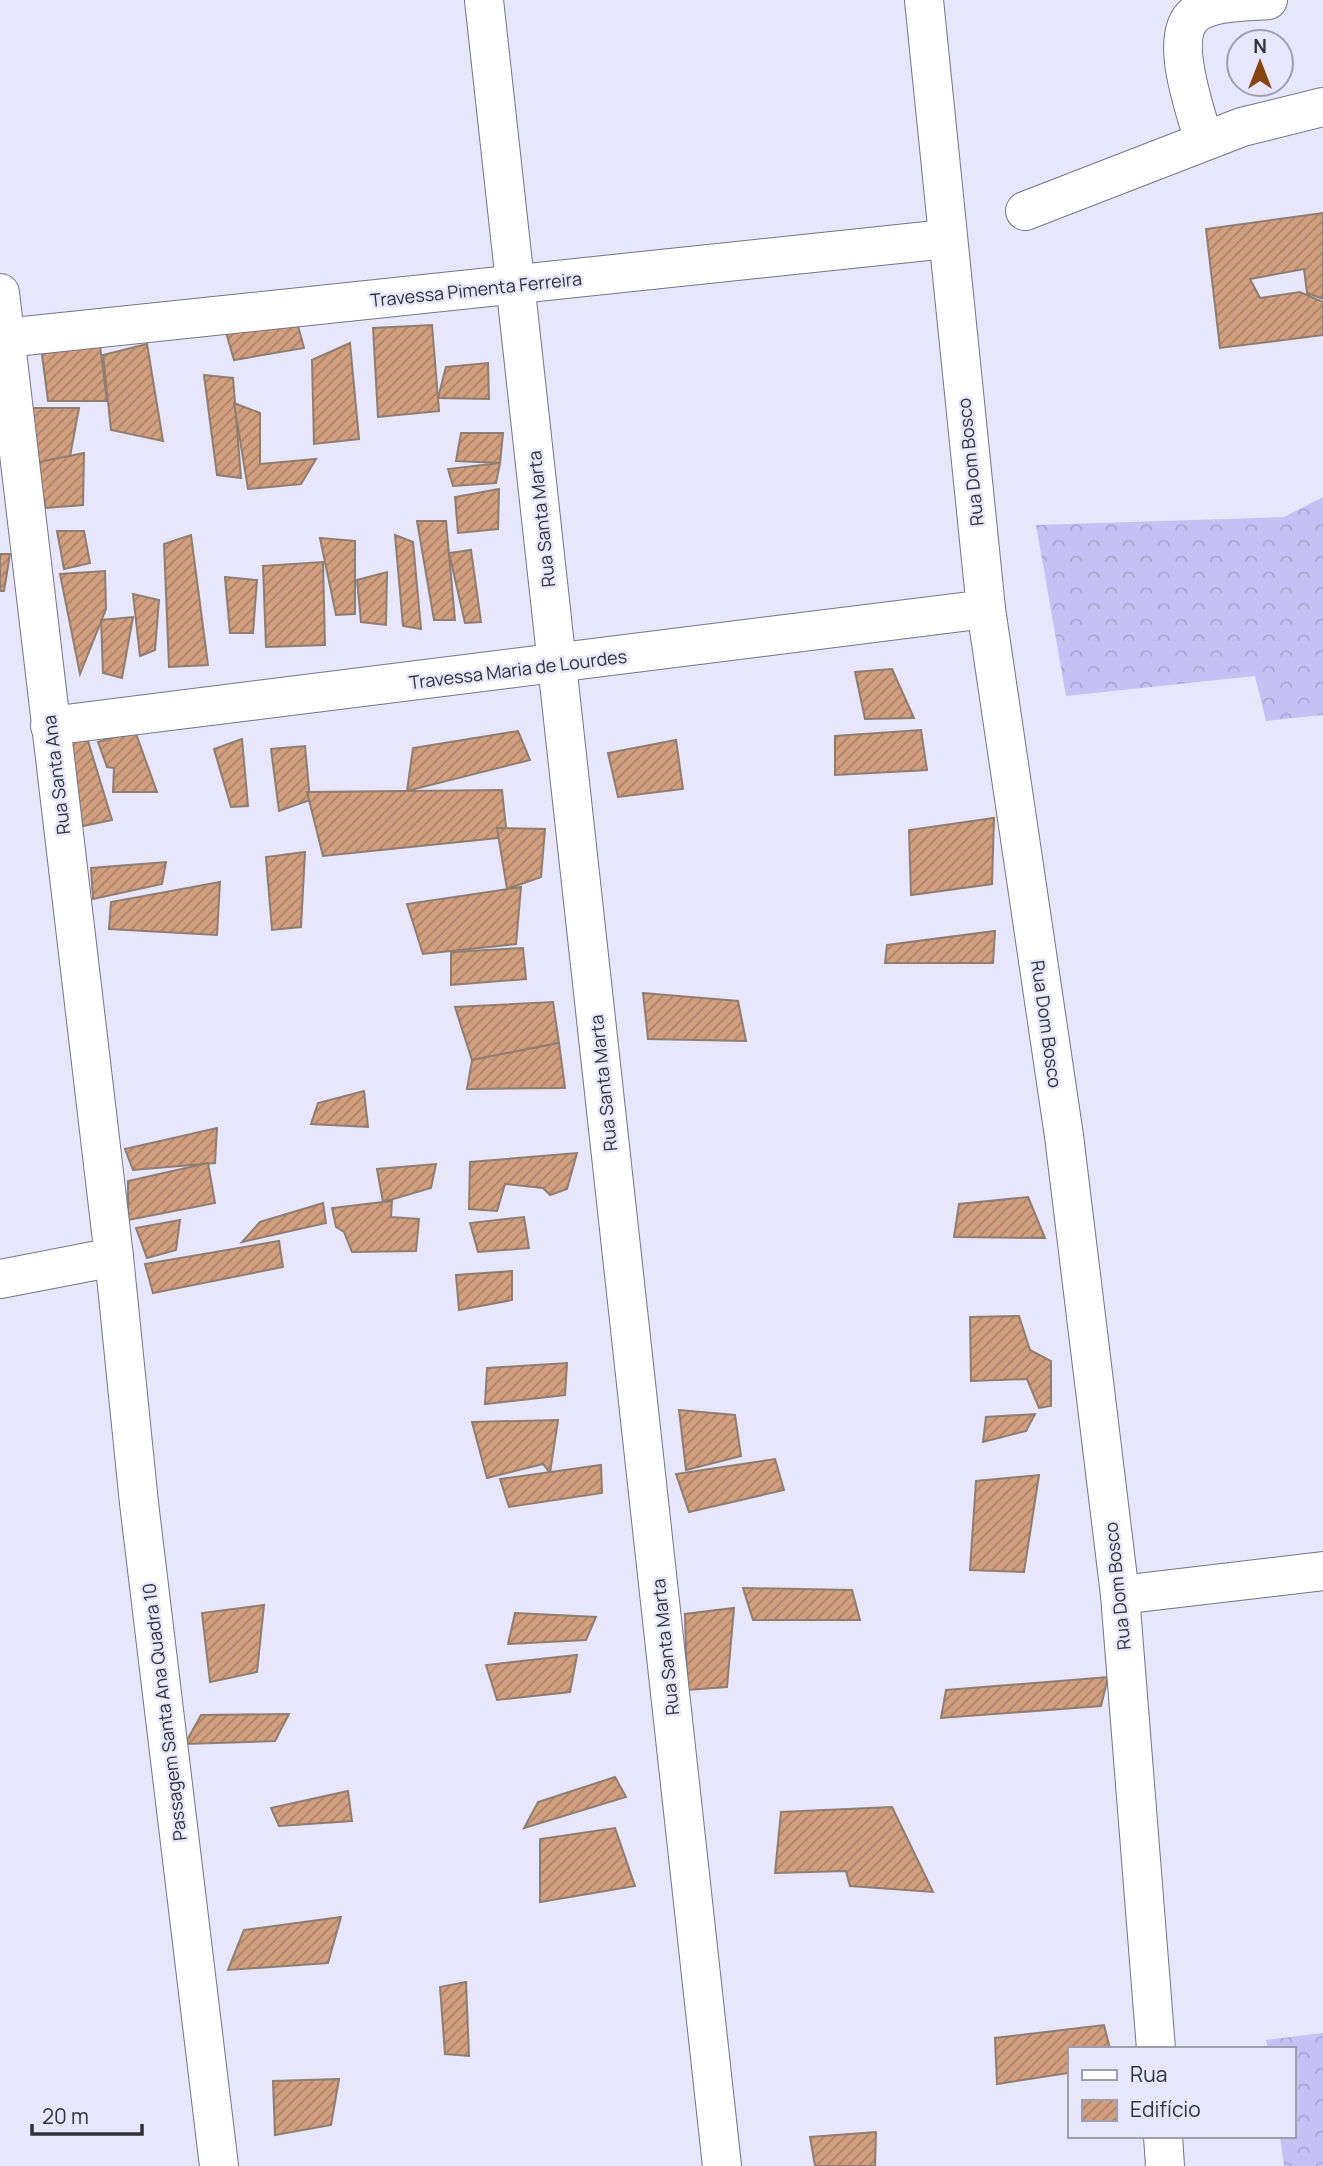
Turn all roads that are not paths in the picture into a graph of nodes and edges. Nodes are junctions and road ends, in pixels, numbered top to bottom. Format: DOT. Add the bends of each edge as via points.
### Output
graph roads {
  1 [pos="484,0"];
  2 [pos="924,0"];
  3 [pos="1268,0"];
  4 [pos="1323,107"];
  5 [pos="1204,141"];
  6 [pos="1025,211"];
  7 [pos="946,239"];
  8 [pos="515,285"];
  9 [pos="0,293"];
  10 [pos="5,338"];
  11 [pos="986,609"];
  12 [pos="558,665"];
  13 [pos="50,726"];
  14 [pos="114,1257"];
  15 [pos="0,1279"];
  16 [pos="1323,1571"];
  17 [pos="1120,1595"];
  18 [pos="1156,2047"];
  19 [pos="1163,2138"];
  20 [pos="219,2166"];
  21 [pos="722,2166"];
  22 [pos="1165,2166"];
  1 -- 8 [label="street, Rua Santa Marta"];
  2 -- 7 [label="street, Rua Dom Bosco"];
  3 -- 5 [label="street" via="1198,12 1188,24 1182,56"];
  4 -- 5 [label="street"];
  5 -- 6 [label="street"];
  7 -- 8 [label="street, Travessa Pimenta Ferreira"];
  7 -- 11 [label="street, Rua Dom Bosco"];
  8 -- 10 [label="street, Travessa Pimenta Ferreira"];
  8 -- 12 [label="street, Rua Santa Marta"];
  9 -- 10 [label="street, Rua Santa Ana"];
  10 -- 13 [label="street, Rua Santa Ana"];
  11 -- 12 [label="street, Travessa Maria de Lourdes"];
  11 -- 17 [label="street, Rua Dom Bosco" via="1064,1136"];
  12 -- 13 [label="street, Travessa Maria de Lourdes"];
  12 -- 21 [label="street, Rua Santa Marta"];
  13 -- 14 [label="street, Rua Santa Ana"];
  14 -- 15 [label="street"];
  14 -- 20 [label="street, Passagem Santa Ana Quadra 10" via="140,1517"];
  16 -- 17 [label="street"];
  17 -- 18 [label="street, Rua Dom Bosco"];
  19 -- 22 [label="street"];
}
